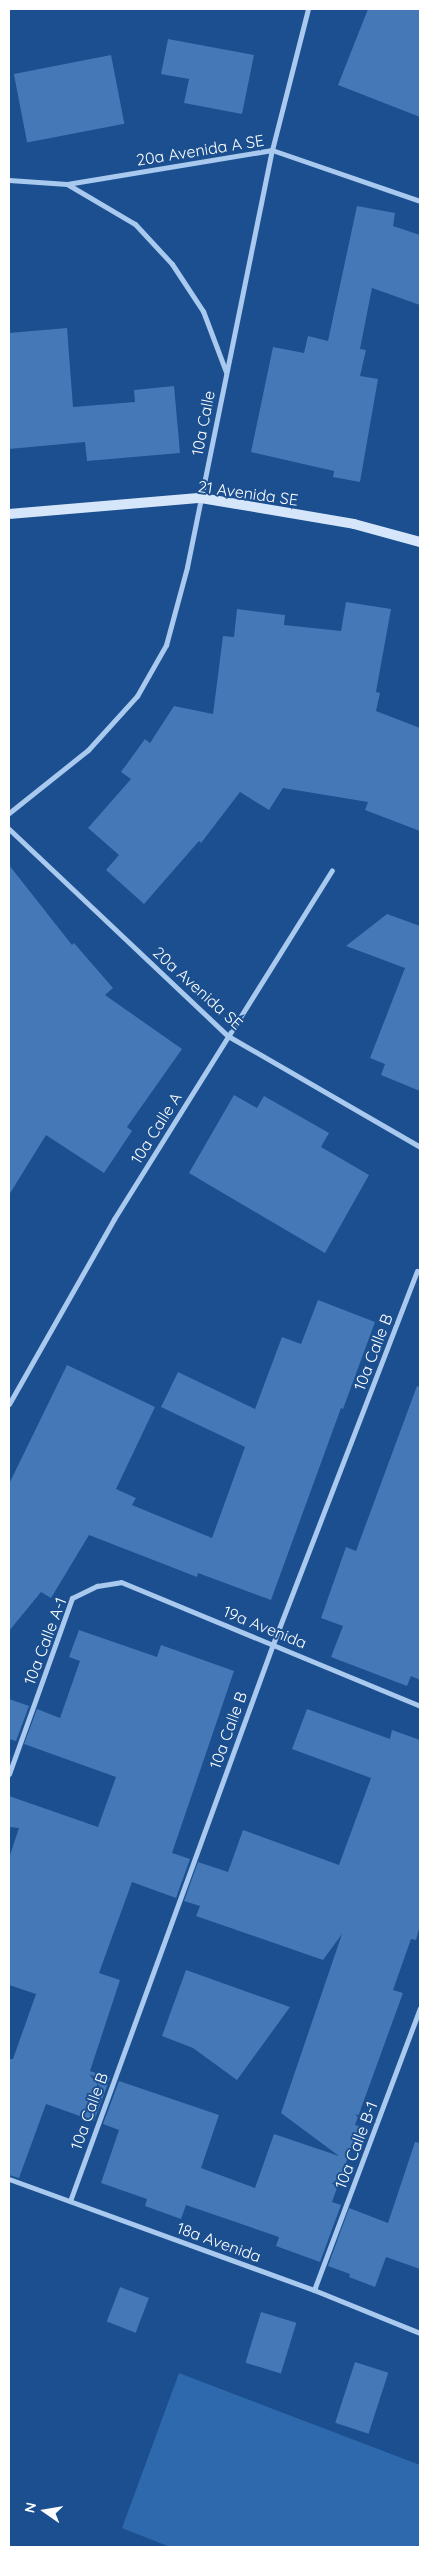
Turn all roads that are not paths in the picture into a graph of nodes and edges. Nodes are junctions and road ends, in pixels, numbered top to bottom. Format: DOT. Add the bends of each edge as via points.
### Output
graph roads {
  1 [pos="308,9"];
  2 [pos="272,150"];
  3 [pos="9,180"];
  4 [pos="67,184"];
  5 [pos="420,201"];
  6 [pos="226,372"];
  7 [pos="201,498"];
  8 [pos="9,514"];
  9 [pos="420,542"];
  10 [pos="9,813"];
  11 [pos="9,829"];
  12 [pos="332,870"];
  13 [pos="228,1036"];
  14 [pos="420,1147"];
  15 [pos="417,1271"];
  16 [pos="9,1404"];
  17 [pos="97,1586"];
  18 [pos="273,1644"];
  19 [pos="420,1706"];
  20 [pos="9,1774"];
  21 [pos="420,2008"];
  22 [pos="9,2178"];
  23 [pos="70,2201"];
  24 [pos="314,2290"];
  25 [pos="420,2333"];
  1 -- 2 [label="street, 10a Calle"];
  2 -- 4 [label="street, 20a Avenida A SE"];
  2 -- 5 [label="street, 20a Avenida A SE"];
  2 -- 6 [label="street, 10a Calle"];
  3 -- 4 [label="street"];
  4 -- 6 [label="street" via="135,224 172,264 203,312"];
  6 -- 7 [label="street, 10a Calle"];
  7 -- 8 [label="street, 21 Avenida SE"];
  7 -- 9 [label="street, 21 Avenida SE" via="354,524"];
  7 -- 10 [label="street, 10a Calle" via="166,645 137,696 88,750"];
  11 -- 13 [label="street, 20a Avenida SE"];
  12 -- 13 [label="street, 10a Calle A"];
  13 -- 14 [label="street, 20a Avenida SE"];
  13 -- 16 [label="street, 10a Calle A" via="114,1219"];
  15 -- 18 [label="street, 10a Calle B"];
  17 -- 18 [label="street, 19a Avenida" via="121,1582"];
  17 -- 20 [label="street, 10a Calle A-1" via="72,1598"];
  18 -- 19 [label="street, 19a Avenida"];
  18 -- 23 [label="street, 10a Calle B"];
  21 -- 24 [label="street, 10a Calle B-1"];
  22 -- 23 [label="street, 18a Avenida"];
  23 -- 24 [label="street, 18a Avenida"];
  24 -- 25 [label="street, 18a Avenida"];
}
